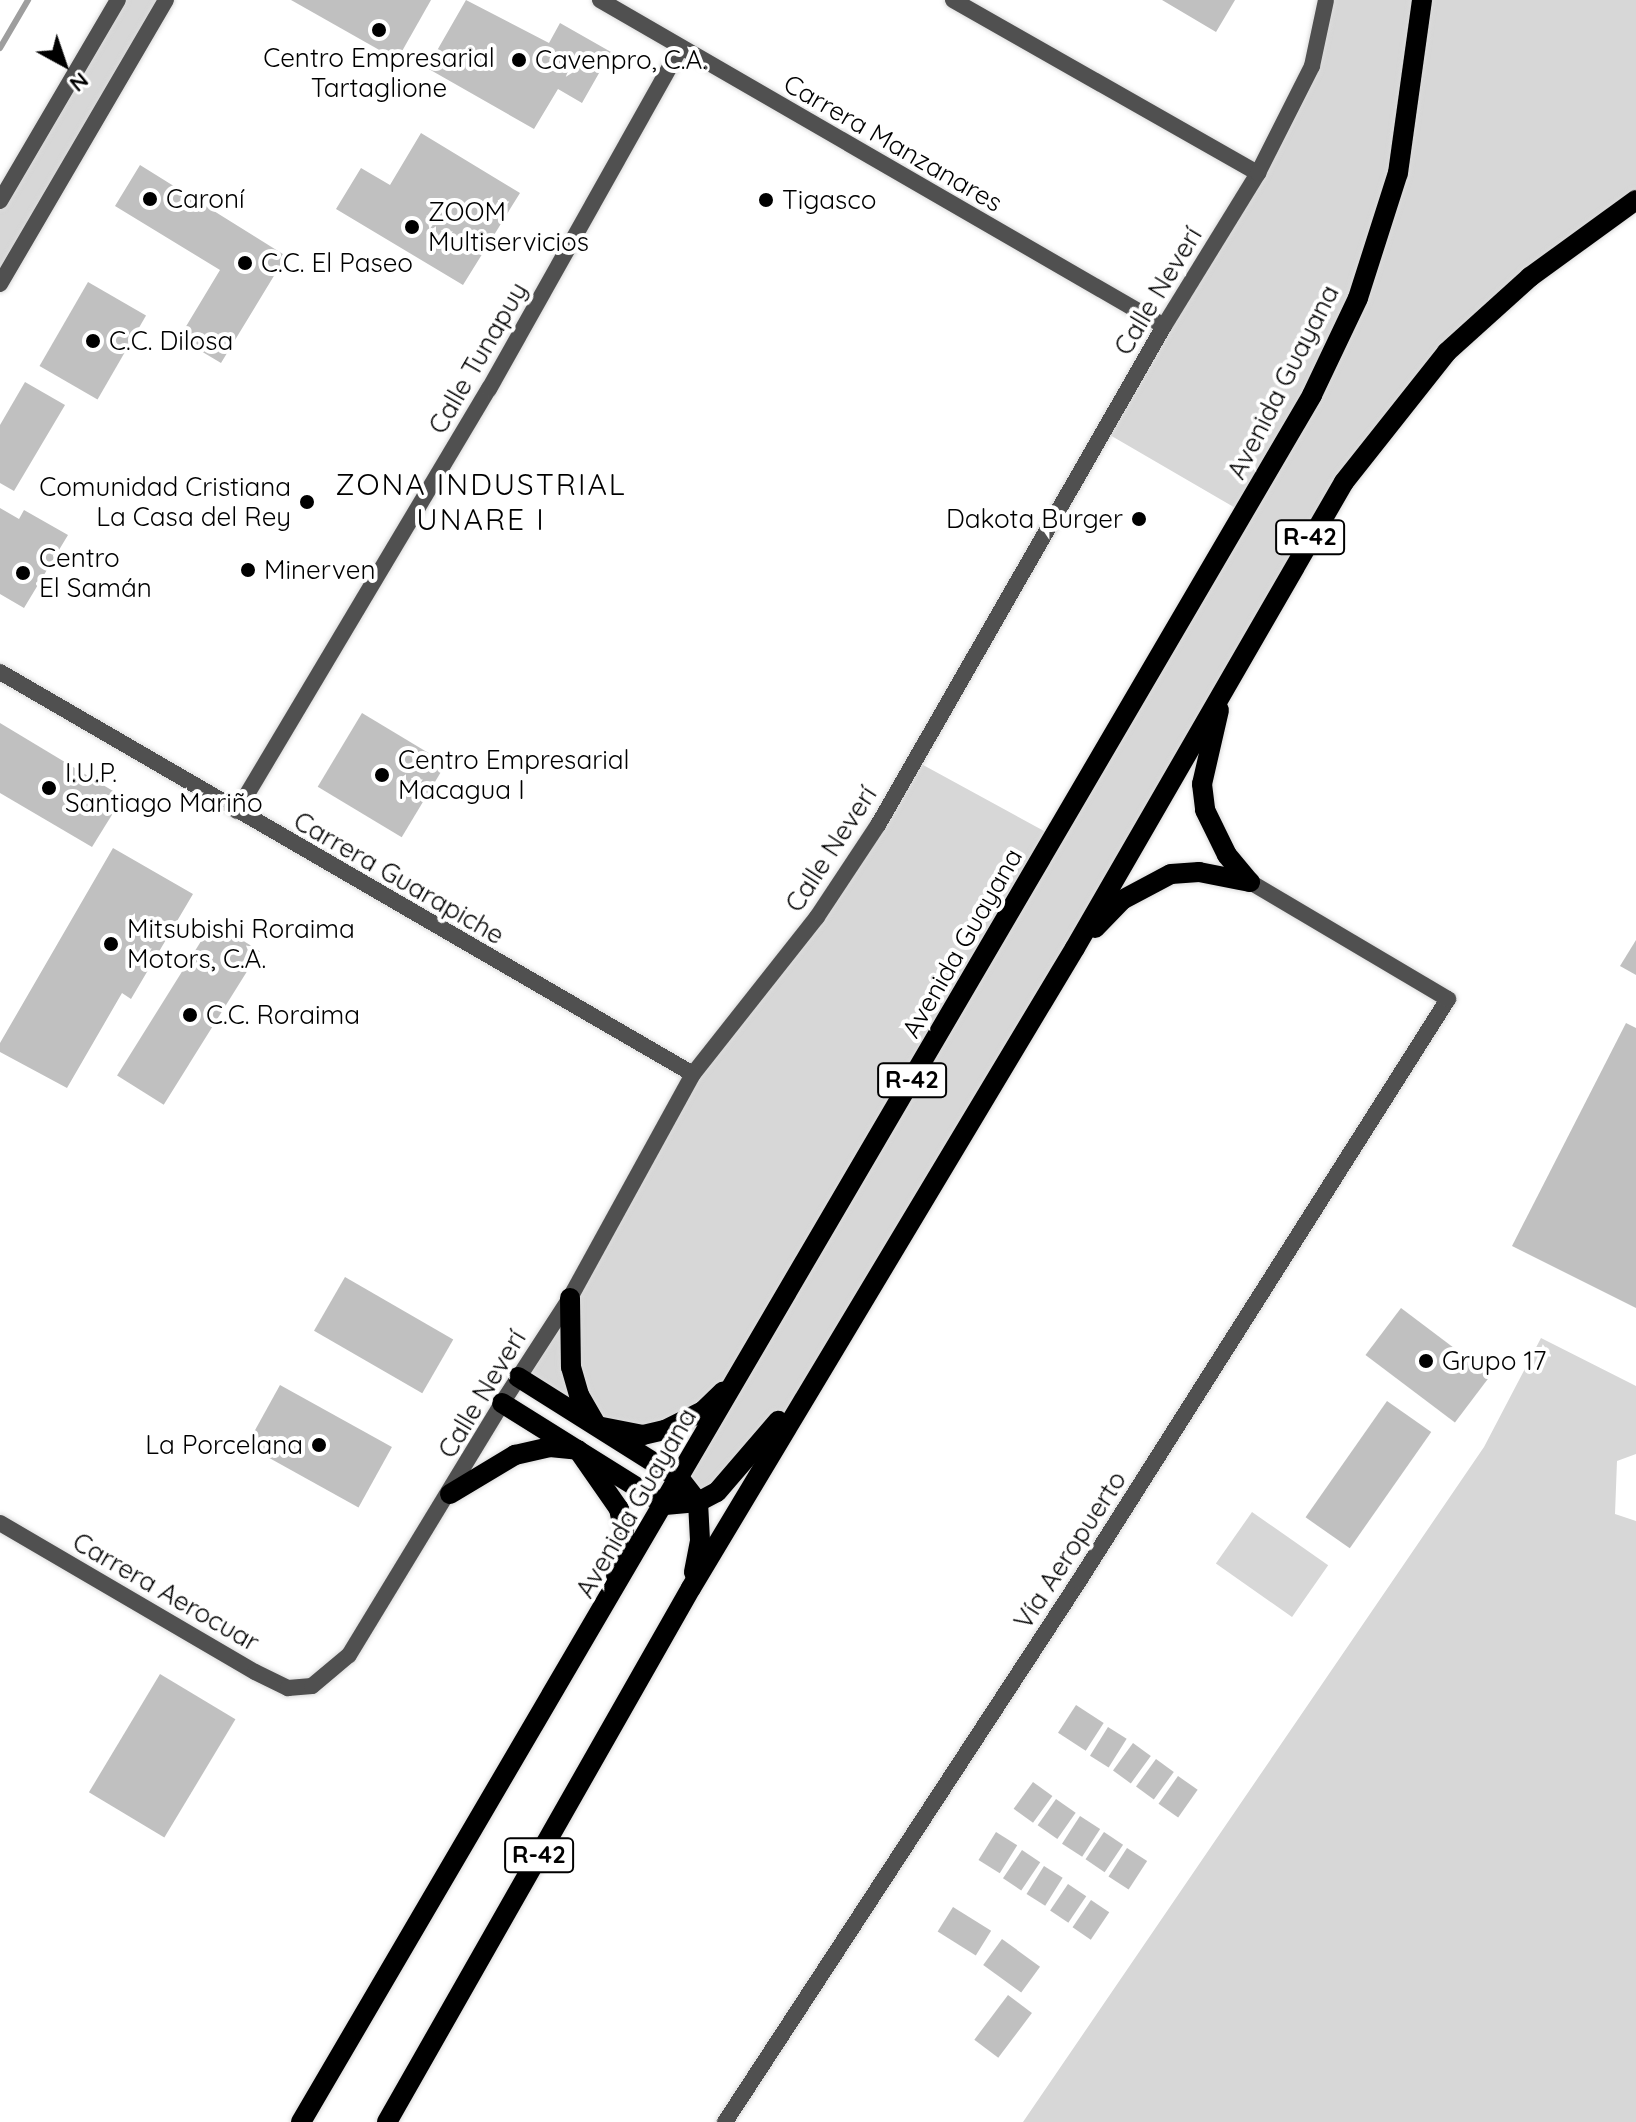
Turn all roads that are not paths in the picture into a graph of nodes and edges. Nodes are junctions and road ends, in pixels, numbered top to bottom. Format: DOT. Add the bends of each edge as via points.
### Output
graph roads {
  1 [pos="118,0"];
  2 [pos="166,0"];
  3 [pos="600,0"];
  4 [pos="953,0"];
  5 [pos="1326,0"];
  6 [pos="1422,0"];
  7 [pos="680,48"];
  8 [pos="1258,173"];
  9 [pos="1636,200"];
  10 [pos="0,201"];
  11 [pos="0,284"];
  12 [pos="1164,326"];
  13 [pos="0,672"];
  14 [pos="1226,683"];
  15 [pos="237,811"];
  16 [pos="1250,882"];
  17 [pos="1075,948"];
  18 [pos="693,1074"];
  19 [pos="570,1298"];
  20 [pos="828,1357"];
  21 [pos="747,1364"];
  22 [pos="518,1377"];
  23 [pos="502,1403"];
  24 [pos="597,1426"];
  25 [pos="578,1450"];
  26 [pos="680,1479"];
  27 [pos="450,1494"];
  28 [pos="698,1502"];
  29 [pos="665,1505"];
  30 [pos="0,1523"];
  31 [pos="691,1588"];
  32 [pos="595,1625"];
  33 [pos="312,1686"];
  34 [pos="301,2122"];
  35 [pos="387,2122"];
  36 [pos="725,2122"];
  1 -- 10 [label="street"];
  2 -- 11 [label="street"];
  3 -- 7 [label="street, Carrera Manzanares"];
  4 -- 8 [label="street"];
  5 -- 8 [label="street, Calle Neverí" via="1312,66"];
  6 -- 21 [label="main road, Avenida Guayana / R-42" via="1398,173 1358,298 1324,371"];
  7 -- 12 [label="street, Carrera Manzanares"];
  7 -- 15 [label="street, Calle Tunapuy" via="489,389"];
  8 -- 12 [label="street, Calle Neverí"];
  9 -- 14 [label="main road, R-42" via="1530,277 1415,388 1344,482"];
  12 -- 18 [label="street, Calle Neverí" via="855,861"];
  13 -- 15 [label="street, Carrera Guarapiche"];
  14 -- 16 [label="main road" via="1202,784 1205,810 1227,855"];
  14 -- 17 [label="main road, R-42"];
  15 -- 18 [label="street, Carrera Guarapiche"];
  16 -- 17 [label="main road" via="1199,872 1147,883 1122,900"];
  16 -- 36 [label="street, Vía Aeropuerto" via="1448,999 1079,1581"];
  17 -- 20 [label="main road, R-42"];
  18 -- 19 [label="street, Calle Neverí"];
  19 -- 22 [label="street, Calle Neverí"];
  19 -- 24 [label="main road" via="571,1367"];
  20 -- 28 [label="main road" via="733,1477"];
  20 -- 31 [label="main road, R-42"];
  21 -- 24 [label="main road" via="703,1411 683,1423 643,1435"];
  21 -- 26 [label="main road, Avenida Guayana / R-42"];
  22 -- 23 [label="street, Calle Neverí"];
  22 -- 24 [label="main road"];
  23 -- 25 [label="main road"];
  23 -- 27 [label="street, Calle Neverí"];
  24 -- 26 [label="main road"];
  25 -- 27 [label="main road" via="550,1447 515,1455"];
  25 -- 29 [label="main road"];
  25 -- 32 [label="main road" via="607,1486 624,1532 617,1573"];
  26 -- 28 [label="main road"];
  26 -- 29 [label="main road, Avenida Guayana / R-42"];
  27 -- 33 [label="street, Calle Neverí" via="349,1655"];
  28 -- 29 [label="main road"];
  28 -- 31 [label="main road" via="700,1541"];
  29 -- 32 [label="main road, Avenida Guayana / R-42"];
  30 -- 33 [label="street, Carrera Aerocuar" via="255,1672 288,1688"];
  31 -- 35 [label="main road, R-42"];
  32 -- 34 [label="main road, Avenida Guayana / R-42" via="503,1772"];
}
